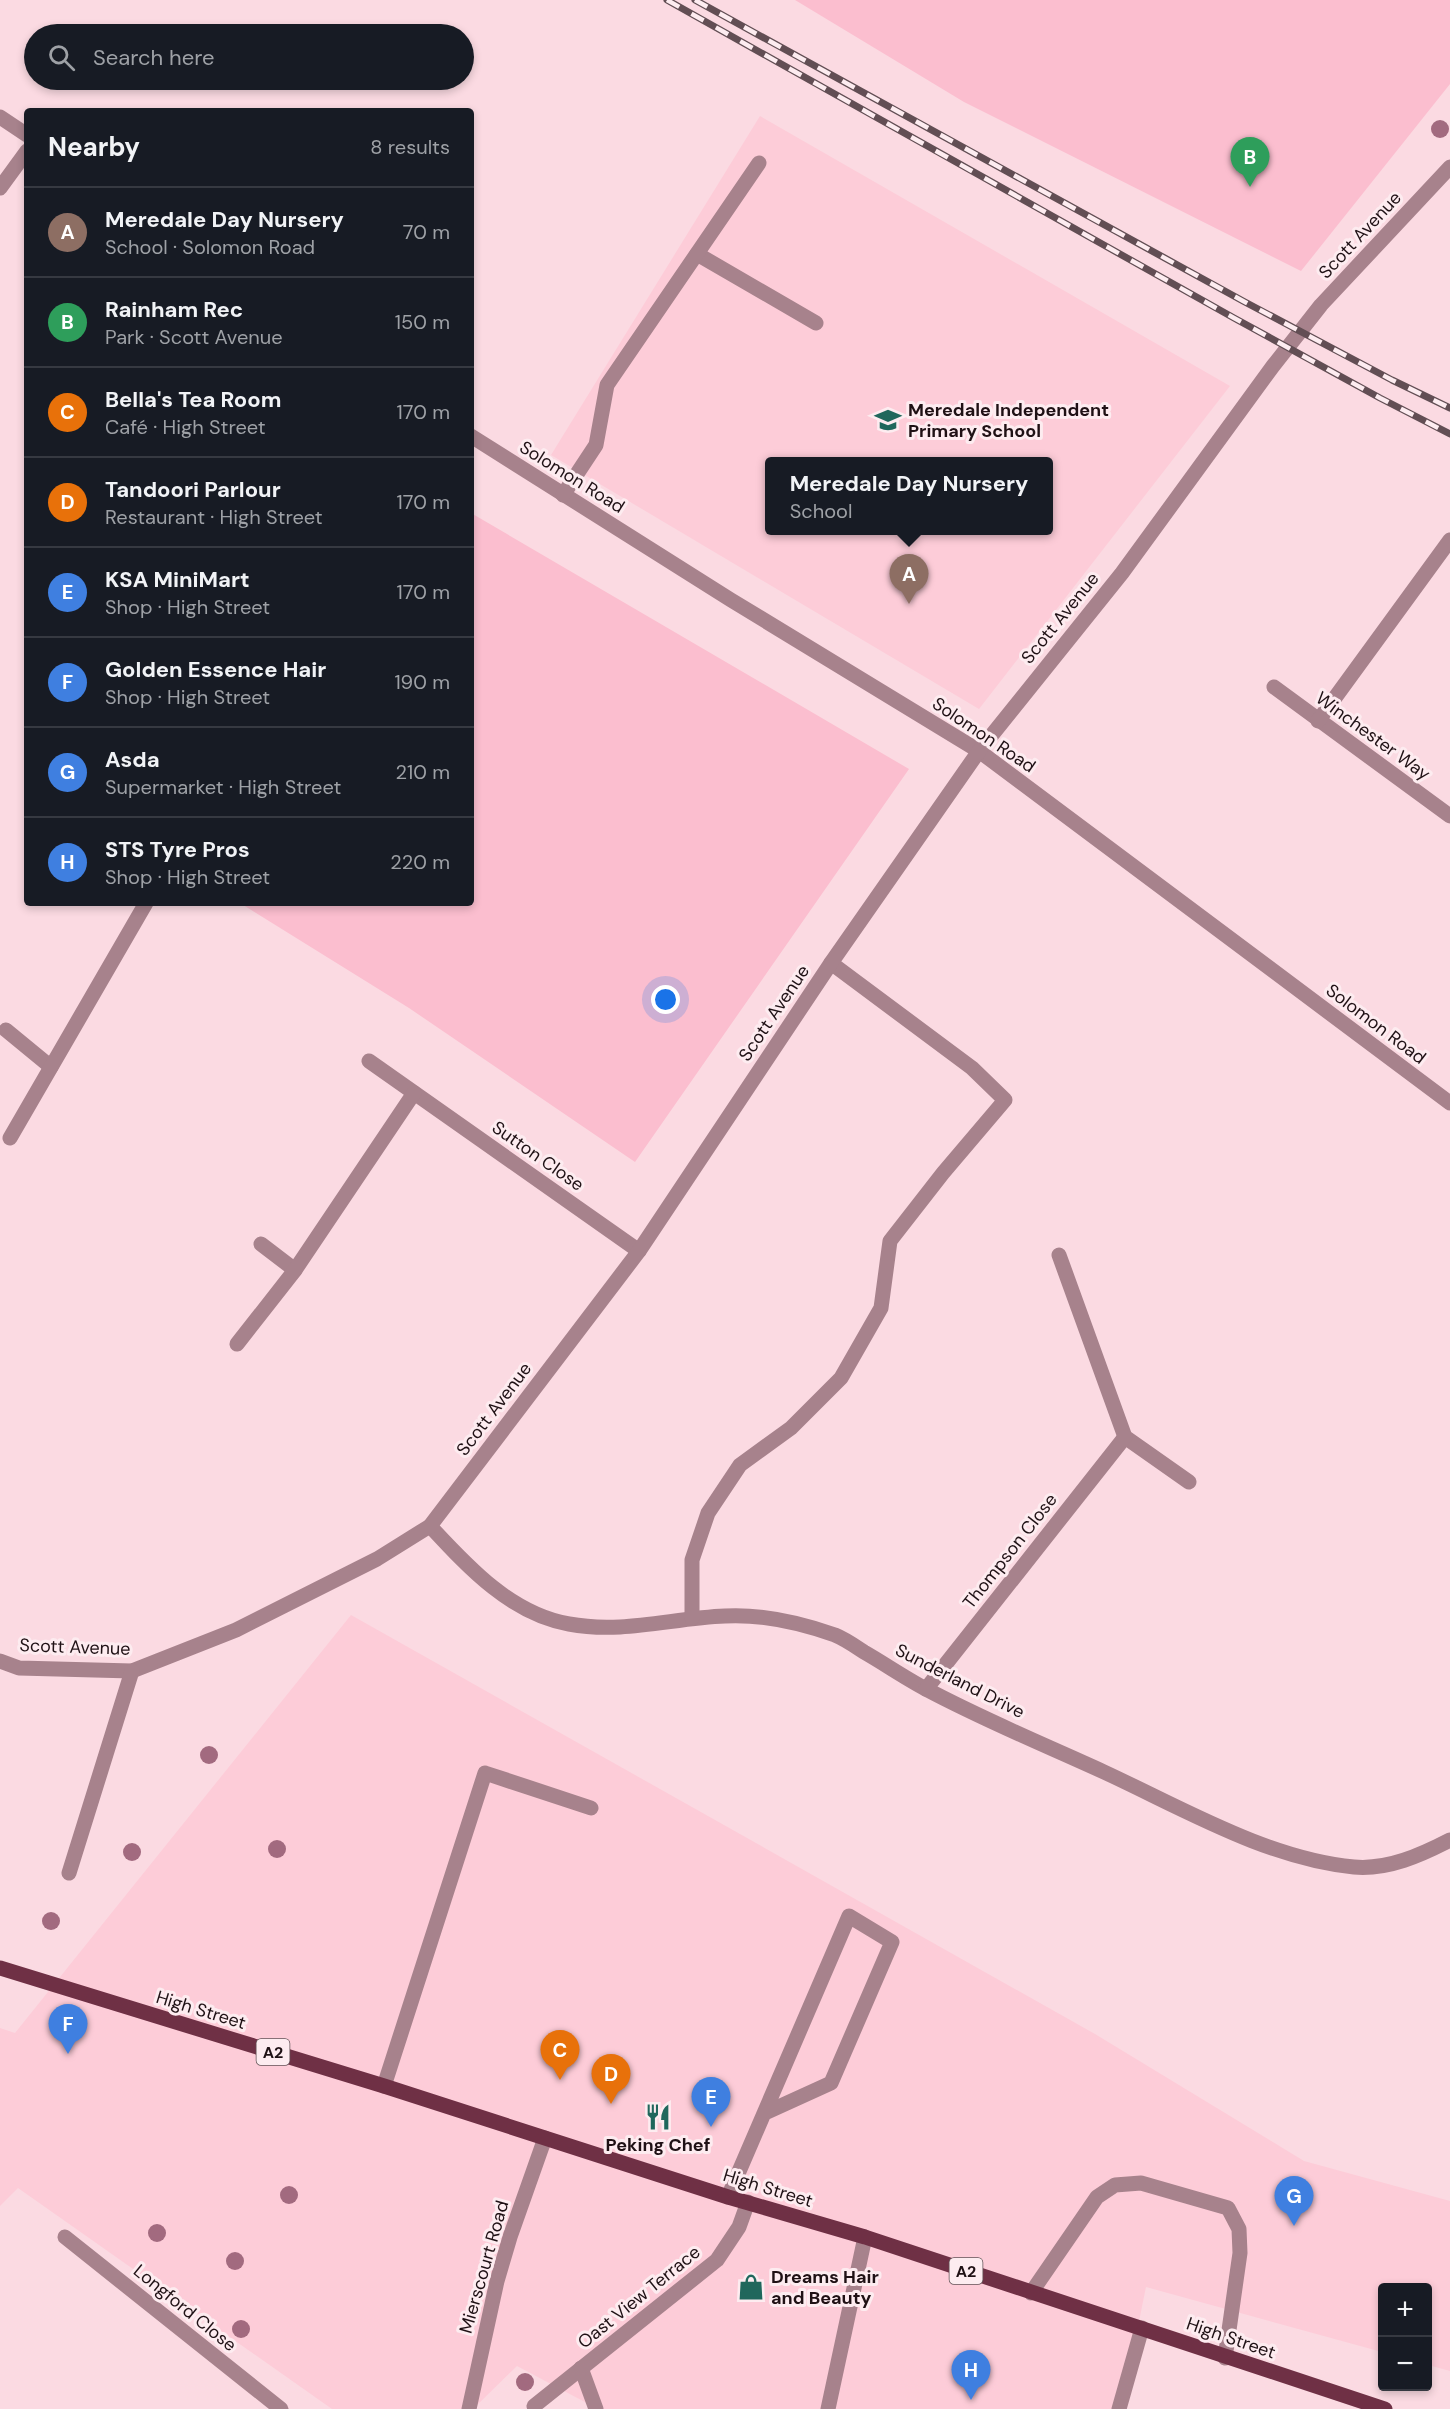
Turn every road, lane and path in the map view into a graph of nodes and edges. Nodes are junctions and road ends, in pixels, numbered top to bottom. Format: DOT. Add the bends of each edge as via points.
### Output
graph roads {
  1 [pos="0,117"];
  2 [pos="24,133"];
  3 [pos="24,155"];
  4 [pos="759,163"];
  5 [pos="1450,167"];
  6 [pos="0,188"];
  7 [pos="697,254"];
  8 [pos="816,323"];
  9 [pos="474,438"];
  10 [pos="563,495"];
  11 [pos="1450,540"];
  12 [pos="1274,687"];
  13 [pos="1318,721"];
  14 [pos="979,751"];
  15 [pos="1450,816"];
  16 [pos="144,906"];
  17 [pos="831,963"];
  18 [pos="6,1030"];
  19 [pos="369,1061"];
  20 [pos="51,1067"];
  21 [pos="414,1093"];
  22 [pos="1450,1103"];
  23 [pos="10,1138"];
  24 [pos="261,1244"];
  25 [pos="639,1251"];
  26 [pos="1059,1255"];
  27 [pos="295,1270"];
  28 [pos="237,1344"];
  29 [pos="1125,1437"];
  30 [pos="1189,1482"];
  31 [pos="430,1526"];
  32 [pos="692,1618"];
  33 [pos="0,1661"];
  34 [pos="132,1671"];
  35 [pos="926,1689"];
  36 [pos="591,1808"];
  37 [pos="1450,1840"];
  38 [pos="69,1873"];
  39 [pos="0,1968"];
  40 [pos="384,2086"];
  41 [pos="765,2114"];
  42 [pos="545,2138"];
  43 [pos="728,2197"];
  44 [pos="747,2202"];
  45 [pos="65,2237"];
  46 [pos="865,2237"];
  47 [pos="1031,2293"];
  48 [pos="1142,2328"];
  49 [pos="1225,2358"];
  50 [pos="581,2368"];
  51 [pos="534,2406"];
  52 [pos="281,2409"];
  53 [pos="469,2409"];
  54 [pos="596,2409"];
  55 [pos="828,2409"];
  56 [pos="1119,2409"];
  57 [pos="1385,2409"];
  1 -- 2 [label="street"];
  3 -- 6 [label="street"];
  4 -- 7 [label="street"];
  5 -- 14 [label="street, Scott Avenue" via="1321,305 1122,573"];
  7 -- 8 [label="street"];
  7 -- 10 [label="street" via="607,385 596,445"];
  9 -- 10 [label="street, Solomon Road"];
  10 -- 14 [label="street, Solomon Road"];
  11 -- 13 [label="street"];
  12 -- 13 [label="street, Winchester Way"];
  13 -- 15 [label="street, Winchester Way"];
  14 -- 17 [label="street, Scott Avenue"];
  14 -- 22 [label="street, Solomon Road"];
  16 -- 20 [label="street"];
  17 -- 25 [label="street, Scott Avenue"];
  17 -- 32 [label="street" via="972,1068 1005,1100 890,1241 881,1308 841,1378 791,1428 740,1465 708,1513 692,1560"];
  18 -- 20 [label="street"];
  19 -- 21 [label="street, Sutton Close"];
  20 -- 23 [label="street"];
  21 -- 25 [label="street, Sutton Close"];
  21 -- 27 [label="street"];
  24 -- 27 [label="street"];
  25 -- 31 [label="street, Scott Avenue"];
  26 -- 29 [label="street"];
  27 -- 28 [label="street"];
  29 -- 30 [label="street"];
  29 -- 35 [label="street, Thompson Close"];
  31 -- 32 [label="street, Sunderland Drive" via="473,1572 506,1597 567,1624 642,1627"];
  31 -- 34 [label="street, Scott Avenue" via="377,1559 236,1630"];
  32 -- 35 [label="street, Sunderland Drive" via="766,1618 839,1636"];
  33 -- 34 [label="street, Scott Avenue" via="19,1668"];
  34 -- 38 [label="street"];
  35 -- 37 [label="street, Sunderland Drive" via="1247,1839 1311,1860 1357,1867 1389,1864 1423,1854"];
  36 -- 40 [label="street" via="485,1773"];
  39 -- 40 [label="main road, High Street / A2"];
  40 -- 42 [label="main road, High Street / A2"];
  41 -- 41 [label="street" via="770,2103 849,1916 892,1942 831,2083"];
  41 -- 43 [label="street"];
  42 -- 43 [label="main road, High Street / A2"];
  42 -- 53 [label="street, Mierscourt Road" via="497,2281"];
  43 -- 44 [label="main road, High Street / A2"];
  44 -- 46 [label="main road, High Street / A2"];
  44 -- 50 [label="street, Oast View Terrace" via="739,2227 717,2260"];
  45 -- 52 [label="street, Longford Close"];
  46 -- 47 [label="main road, High Street / A2"];
  46 -- 55 [label="street"];
  47 -- 48 [label="main road, High Street / A2"];
  47 -- 49 [label="street" via="1097,2197 1115,2185 1142,2183 1228,2208 1239,2229 1240,2253"];
  48 -- 49 [label="main road, High Street / A2"];
  48 -- 56 [label="street"];
  49 -- 57 [label="main road, High Street / A2"];
  50 -- 51 [label="street, Oast View Terrace"];
  50 -- 54 [label="street"];
}
